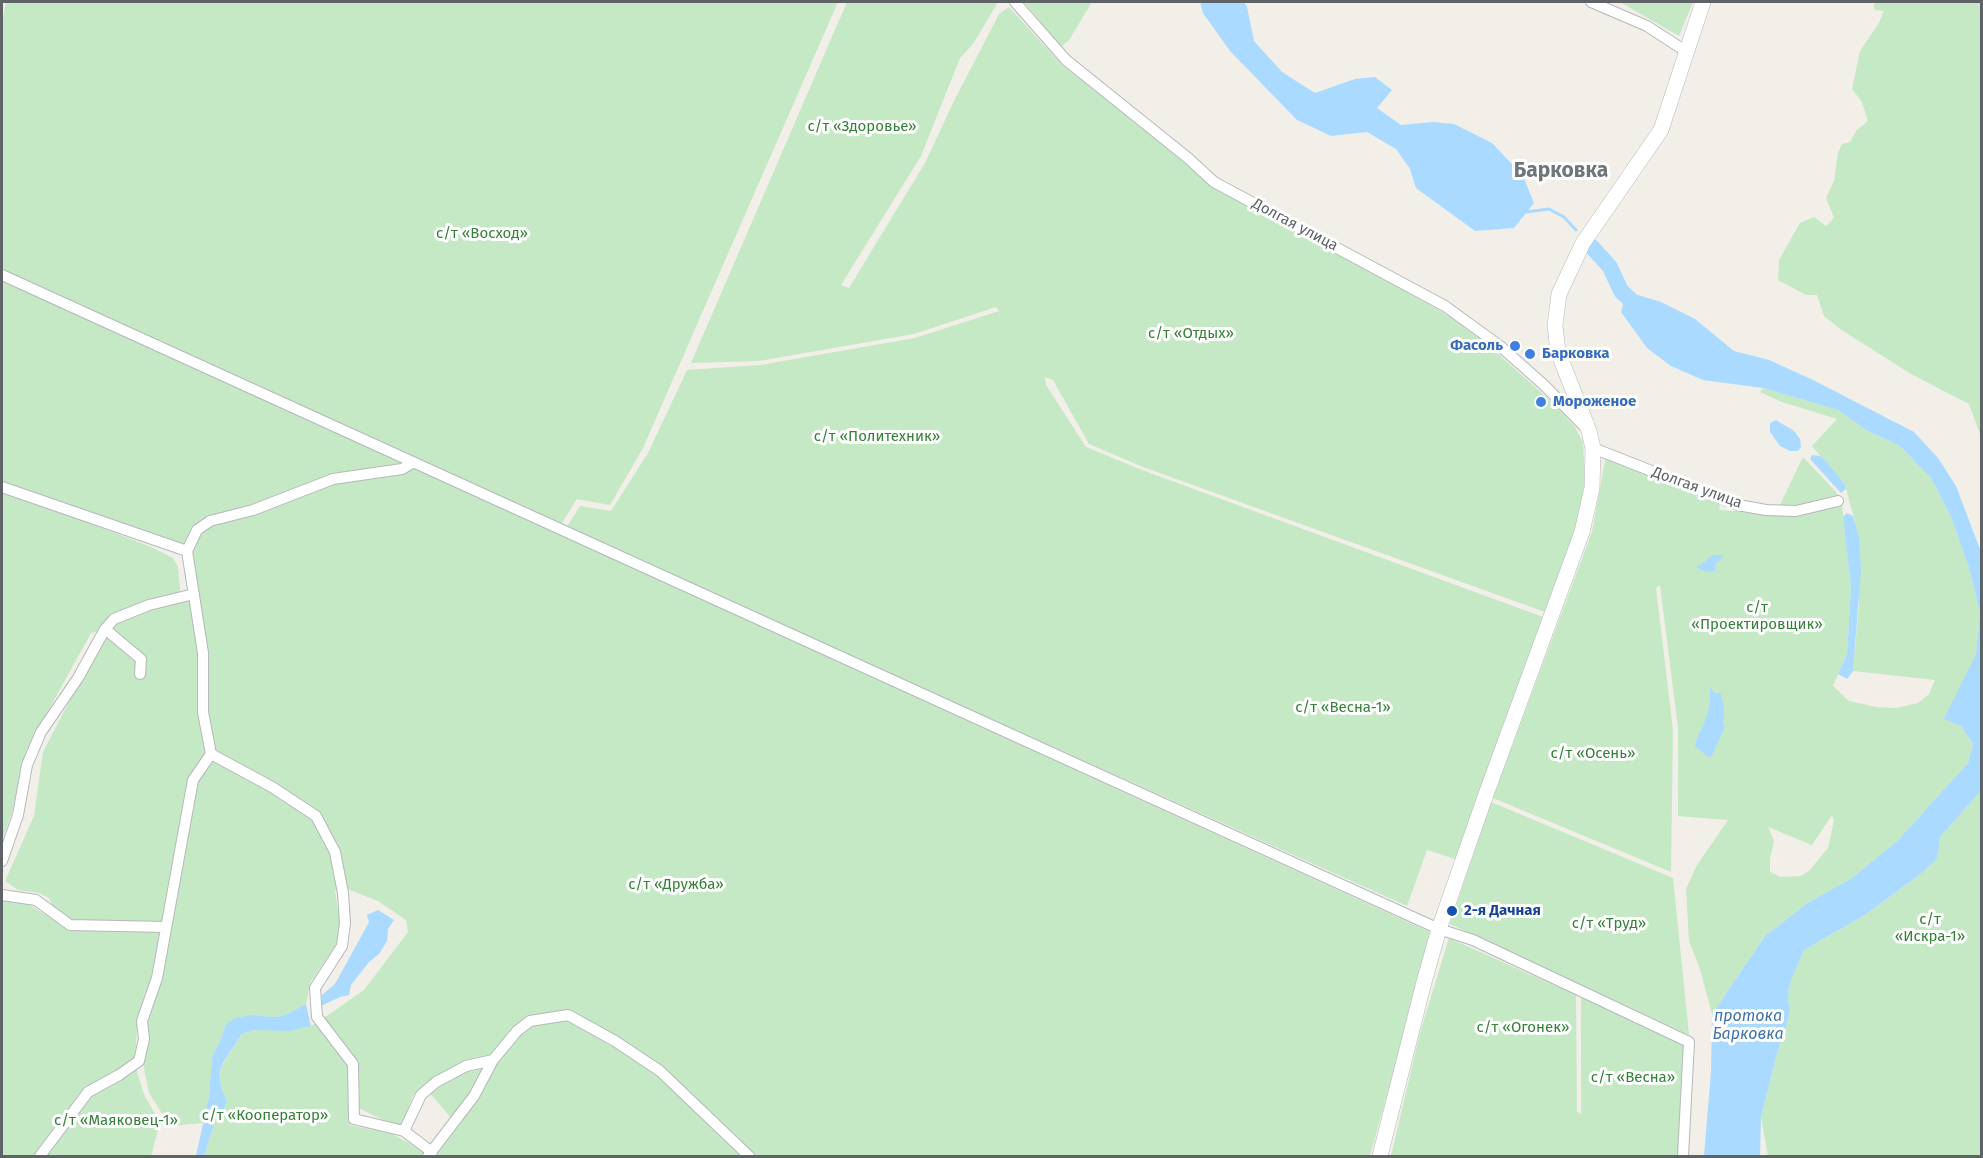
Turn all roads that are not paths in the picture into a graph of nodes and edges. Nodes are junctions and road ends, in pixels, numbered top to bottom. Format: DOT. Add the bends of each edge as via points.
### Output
graph roads {
  1 [pos="1015,2"];
  2 [pos="1591,2"];
  3 [pos="1703,2"];
  4 [pos="1687,51"];
  5 [pos="2,275"];
  6 [pos="1589,431"];
  7 [pos="1593,448"];
  8 [pos="412,463"];
  9 [pos="2,487"];
  10 [pos="1838,501"];
  11 [pos="187,551"];
  12 [pos="194,594"];
  13 [pos="105,629"];
  14 [pos="140,674"];
  15 [pos="211,754"];
  16 [pos="2,861"];
  17 [pos="2,895"];
  18 [pos="166,927"];
  19 [pos="1440,929"];
  20 [pos="493,1060"];
  21 [pos="404,1131"];
  22 [pos="430,1154"];
  23 [pos="40,1156"];
  24 [pos="749,1156"];
  25 [pos="1380,1156"];
  26 [pos="1683,1156"];
  1 -- 6 [label="street, Долгая улица" via="1066,60 1214,182 1444,306 1500,346"];
  2 -- 4 [label="street" via="1647,26"];
  3 -- 4 [label="main road"];
  4 -- 6 [label="main road" via="1661,130 1583,243 1559,294 1555,325 1558,352"];
  5 -- 8 [label="street"];
  6 -- 7 [label="main road"];
  7 -- 10 [label="street, Долгая улица" via="1738,505 1796,511"];
  7 -- 19 [label="main road" via="1592,488 1582,532"];
  8 -- 11 [label="street" via="333,479 253,510 210,521 197,530"];
  8 -- 19 [label="street"];
  9 -- 11 [label="street"];
  11 -- 12 [label="street"];
  12 -- 13 [label="street" via="148,605 114,620"];
  12 -- 15 [label="street" via="203,653 203,712"];
  13 -- 14 [label="street" via="141,659"];
  13 -- 16 [label="street" via="41,732 27,765 18,815"];
  15 -- 18 [label="street" via="193,780"];
  15 -- 21 [label="street" via="316,816 335,852 344,893 344,935 342,946 315,988 317,1017 353,1064 354,1119"];
  17 -- 18 [label="street" via="36,900 70,925"];
  18 -- 23 [label="street" via="142,1021 144,1039 139,1061 87,1092"];
  19 -- 25 [label="main road"];
  19 -- 26 [label="street" via="1473,940 1689,1042"];
  20 -- 21 [label="street" via="466,1066 436,1082 421,1095"];
  20 -- 22 [label="street" via="474,1096"];
  20 -- 24 [label="street" via="530,1021 568,1015 660,1071"];
  21 -- 22 [label="street"];
}
